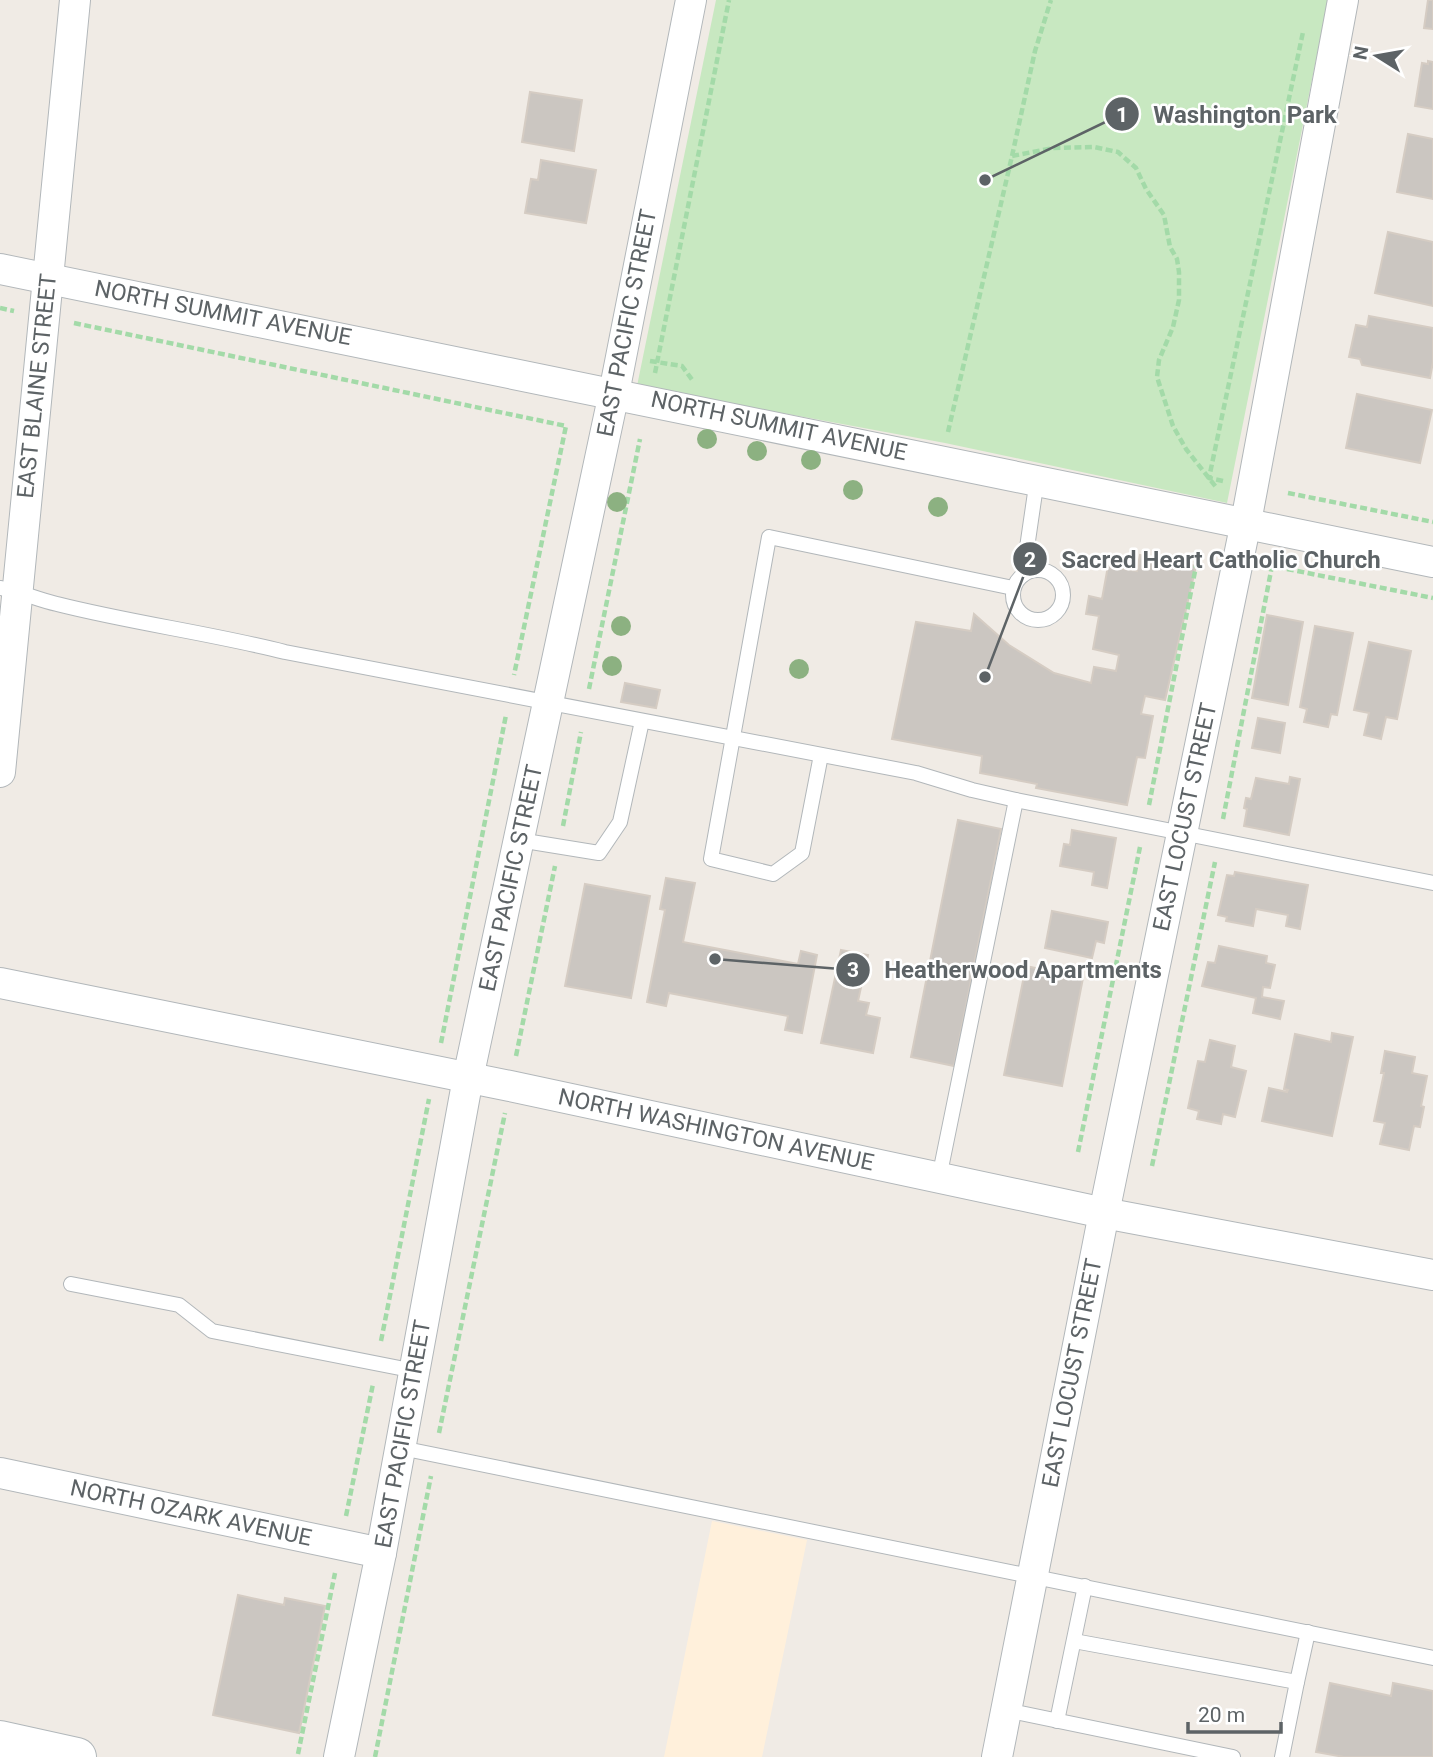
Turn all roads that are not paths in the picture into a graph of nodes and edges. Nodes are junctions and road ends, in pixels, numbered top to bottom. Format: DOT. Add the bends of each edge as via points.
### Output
graph roads {
  1 [pos="75,0"];
  2 [pos="691,0"];
  3 [pos="1343,0"];
  4 [pos="0,269"];
  5 [pos="48,278"];
  6 [pos="614,393"];
  7 [pos="1037,479"];
  8 [pos="1246,522"];
  9 [pos="1433,562"];
  10 [pos="1023,575"];
  11 [pos="1013,588"];
  12 [pos="9,589"];
  13 [pos="548,701"];
  14 [pos="642,721"];
  15 [pos="731,738"];
  16 [pos="821,755"];
  17 [pos="0,772"];
  18 [pos="1016,800"];
  19 [pos="1182,832"];
  20 [pos="519,840"];
  21 [pos="1433,883"];
  22 [pos="0,983"];
  23 [pos="468,1078"];
  24 [pos="939,1178"];
  25 [pos="1104,1213"];
  26 [pos="1433,1275"];
  27 [pos="71,1284"];
  28 [pos="415,1371"];
  29 [pos="401,1448"];
  30 [pos="0,1473"];
  31 [pos="381,1553"];
  32 [pos="1032,1576"];
  33 [pos="1085,1586"];
  34 [pos="1308,1632"];
  35 [pos="1074,1641"];
  36 [pos="1433,1658"];
  37 [pos="1297,1682"];
  38 [pos="1006,1710"];
  39 [pos="1057,1721"];
  40 [pos="0,1740"];
  41 [pos="77,1757"];
  42 [pos="339,1757"];
  43 [pos="997,1757"];
  44 [pos="1233,1757"];
  45 [pos="1282,1757"];
  1 -- 5 [label="street, EAST BLAINE STREET"];
  2 -- 6 [label="street, EAST PACIFIC STREET"];
  3 -- 8 [label="street, EAST LOCUST STREET"];
  4 -- 5 [label="street, NORTH SUMMIT AVENUE"];
  5 -- 6 [label="street, NORTH SUMMIT AVENUE"];
  5 -- 12 [label="street, EAST BLAINE STREET"];
  6 -- 7 [label="street, NORTH SUMMIT AVENUE"];
  6 -- 13 [label="street, EAST PACIFIC STREET"];
  7 -- 8 [label="street, NORTH SUMMIT AVENUE"];
  7 -- 10 [label="lane"];
  8 -- 9 [label="street, NORTH SUMMIT AVENUE"];
  8 -- 19 [label="street, EAST LOCUST STREET"];
  10 -- 11 [label="lane"];
  10 -- 11 [label="lane" via="1047,571 1059,582 1062,598 1055,612 1041,620 1025,617 1015,604"];
  11 -- 15 [label="lane" via="769,537"];
  12 -- 13 [label="lane" via="55,604"];
  12 -- 17 [label="street, EAST BLAINE STREET"];
  13 -- 14 [label="lane"];
  13 -- 20 [label="street, EAST PACIFIC STREET"];
  14 -- 15 [label="lane"];
  14 -- 20 [label="lane" via="620,822 599,853"];
  15 -- 16 [label="lane"];
  15 -- 16 [label="lane" via="711,859 773,874 802,853"];
  16 -- 18 [label="lane" via="916,773"];
  18 -- 19 [label="lane"];
  18 -- 24 [label="lane"];
  19 -- 21 [label="lane"];
  19 -- 25 [label="street, EAST LOCUST STREET"];
  20 -- 23 [label="street, EAST PACIFIC STREET"];
  22 -- 23 [label="street, NORTH WASHINGTON AVENUE"];
  23 -- 24 [label="street, NORTH WASHINGTON AVENUE"];
  23 -- 28 [label="street, EAST PACIFIC STREET"];
  24 -- 25 [label="street, NORTH WASHINGTON AVENUE"];
  25 -- 26 [label="street, NORTH WASHINGTON AVENUE"];
  25 -- 32 [label="street, EAST LOCUST STREET"];
  27 -- 28 [label="lane" via="179,1305 212,1331"];
  28 -- 29 [label="street, EAST PACIFIC STREET"];
  29 -- 31 [label="street, EAST PACIFIC STREET"];
  29 -- 32 [label="lane"];
  30 -- 31 [label="street, NORTH OZARK AVENUE"];
  31 -- 42 [label="street, EAST PACIFIC STREET"];
  32 -- 33 [label="lane"];
  32 -- 38 [label="street, EAST LOCUST STREET"];
  33 -- 34 [label="lane"];
  33 -- 35 [label="lane"];
  34 -- 36 [label="lane"];
  34 -- 37 [label="lane"];
  35 -- 37 [label="lane"];
  35 -- 39 [label="lane"];
  37 -- 45 [label="lane"];
  38 -- 39 [label="lane"];
  38 -- 43 [label="street, EAST LOCUST STREET"];
  39 -- 44 [label="lane"];
  40 -- 41 [label="street"];
}
